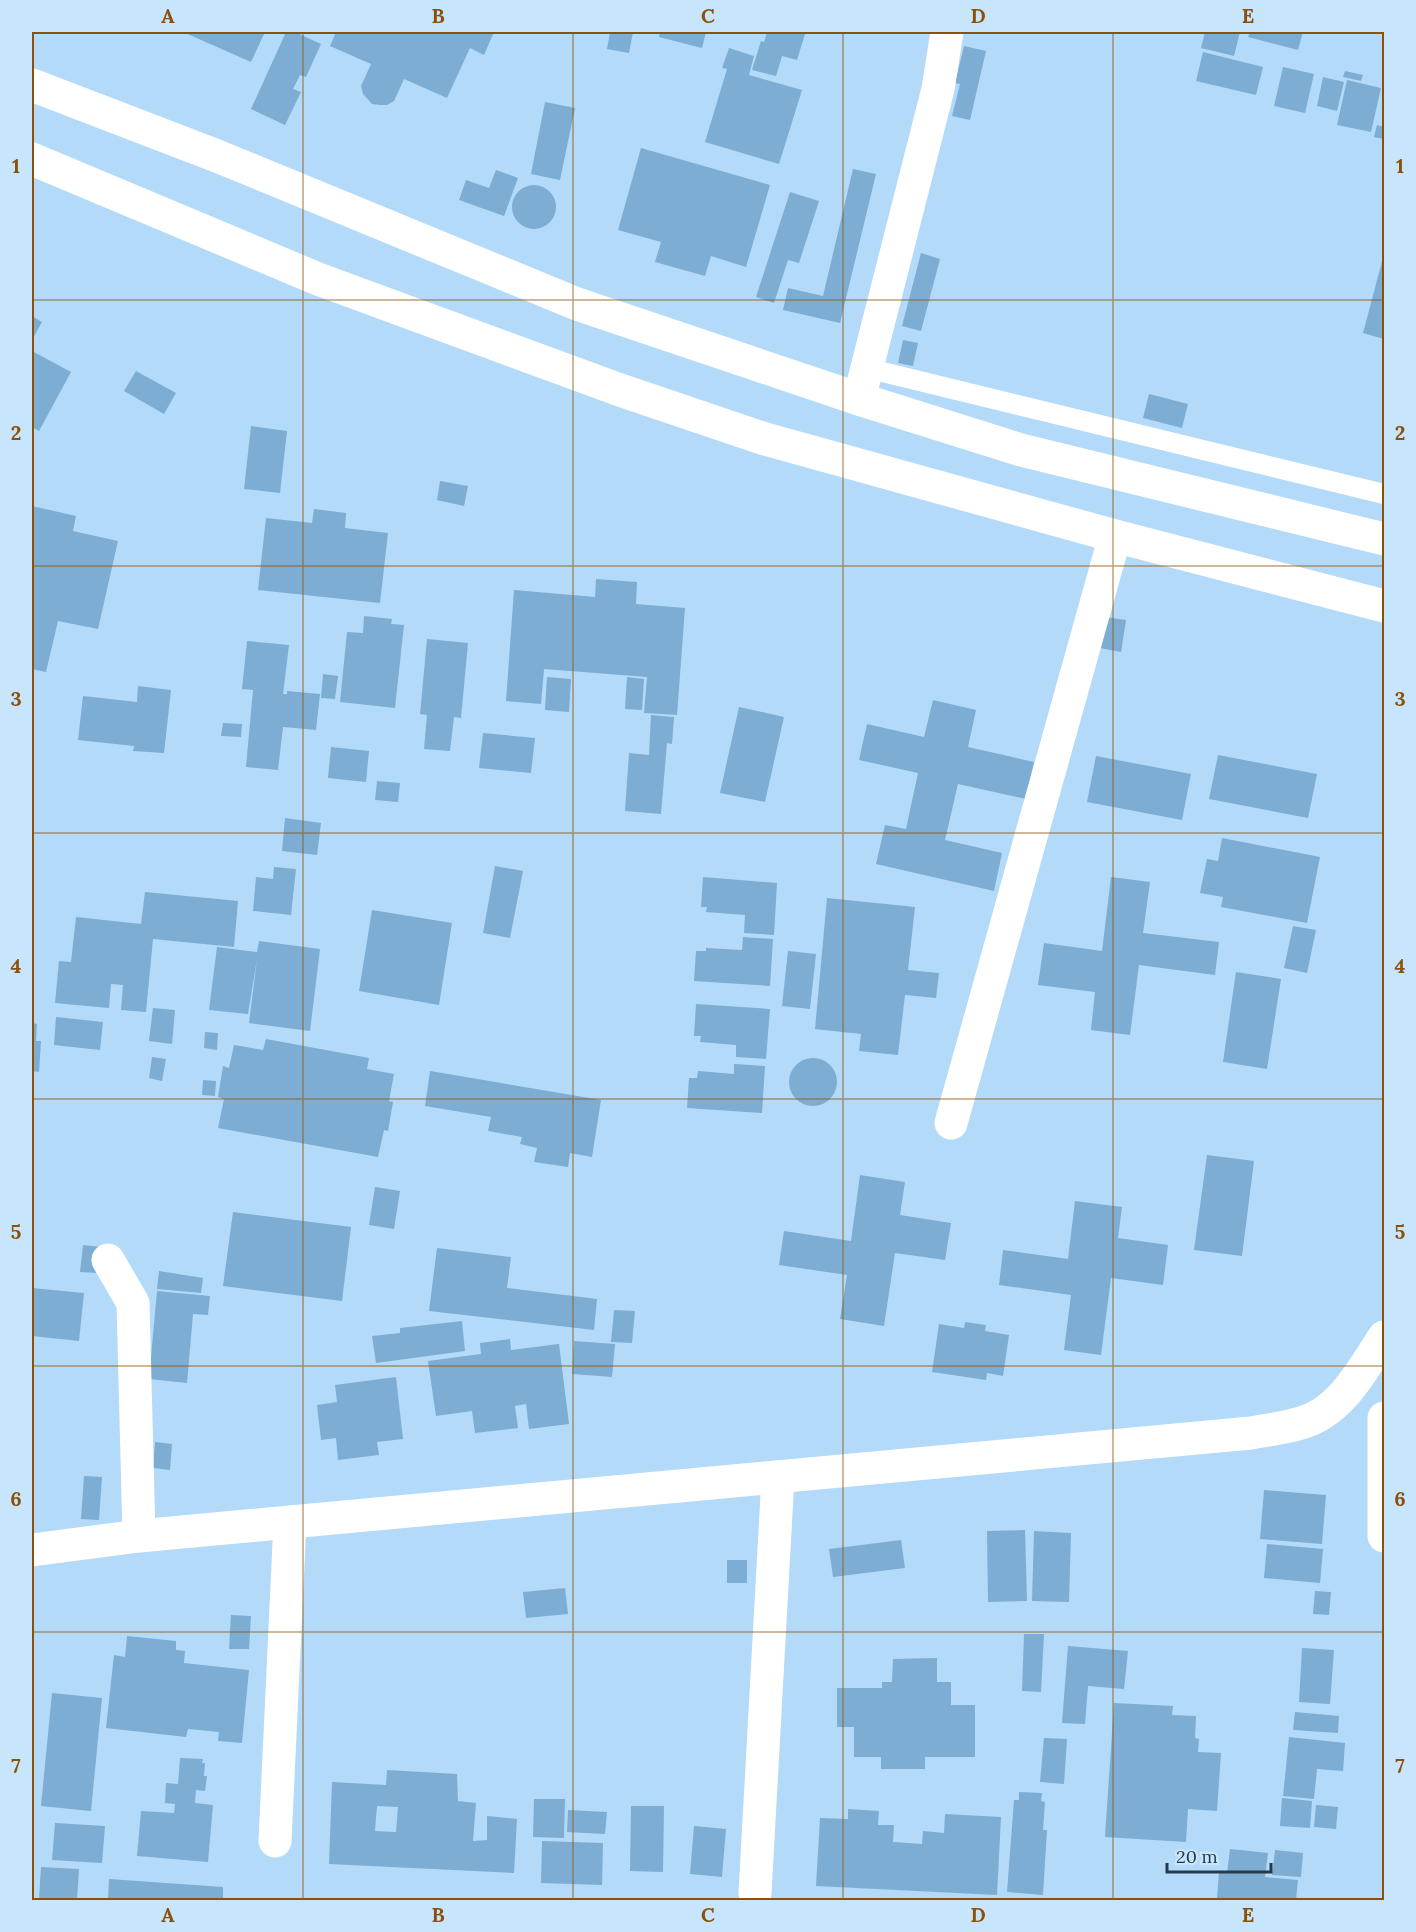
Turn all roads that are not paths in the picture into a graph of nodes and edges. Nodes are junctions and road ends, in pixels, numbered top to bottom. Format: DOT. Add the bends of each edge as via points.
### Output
graph roads {
  1 [pos="947,32"];
  2 [pos="32,85"];
  3 [pos="32,159"];
  4 [pos="866,368"];
  5 [pos="859,399"];
  6 [pos="1384,494"];
  7 [pos="1115,536"];
  8 [pos="1384,539"];
  9 [pos="1384,606"];
  10 [pos="951,1122"];
  11 [pos="108,1260"];
  12 [pos="1384,1337"];
  13 [pos="1384,1418"];
  14 [pos="778,1477"];
  15 [pos="290,1522"];
  16 [pos="139,1536"];
  17 [pos="1384,1536"];
  18 [pos="32,1550"];
  19 [pos="275,1841"];
  20 [pos="755,1893"];
  1 -- 4 [label="street" via="938,89"];
  2 -- 5 [label="street" via="217,156 577,304"];
  3 -- 7 [label="street" via="318,279 620,390 765,440"];
  4 -- 5 [label="street"];
  4 -- 6 [label="lane"];
  5 -- 8 [label="street" via="1021,450"];
  7 -- 9 [label="street"];
  7 -- 10 [label="street"];
  11 -- 16 [label="street" via="133,1303"];
  12 -- 14 [label="street" via="1358,1377 1330,1409 1304,1423 1251,1433"];
  13 -- 17 [label="street"];
  14 -- 15 [label="street"];
  14 -- 20 [label="street"];
  15 -- 16 [label="street"];
  15 -- 19 [label="street"];
  16 -- 18 [label="street"];
}
